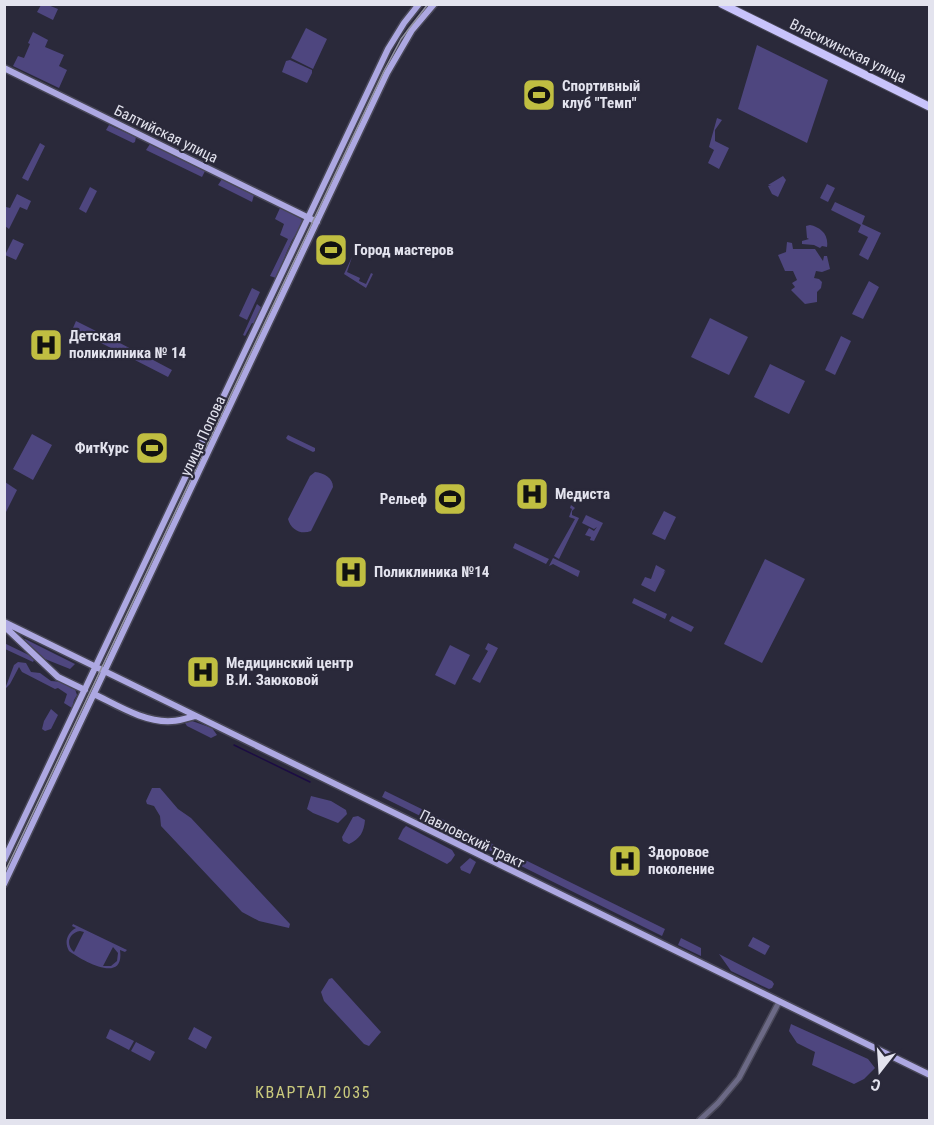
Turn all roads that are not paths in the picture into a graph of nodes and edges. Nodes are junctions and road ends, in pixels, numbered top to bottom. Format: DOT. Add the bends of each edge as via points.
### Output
graph roads {
  1 [pos="419,4"];
  2 [pos="434,4"];
  3 [pos="722,4"];
  4 [pos="4,68"];
  5 [pos="930,107"];
  6 [pos="320,190"];
  7 [pos="330,195"];
  8 [pos="307,218"];
  9 [pos="317,222"];
  10 [pos="147,557"];
  11 [pos="157,561"];
  12 [pos="4,624"];
  13 [pos="95,667"];
  14 [pos="105,671"];
  15 [pos="85,690"];
  16 [pos="94,694"];
  17 [pos="195,716"];
  18 [pos="48,768"];
  19 [pos="57,773"];
  20 [pos="4,860"];
  21 [pos="4,884"];
  22 [pos="779,1002"];
  23 [pos="930,1075"];
  24 [pos="700,1120"];
  1 -- 6 [label="main road, улица Попова" via="388,49"];
  2 -- 7 [label="main road, улица Попова" via="397,54"];
  3 -- 5 [label="highway, Власихинская улица"];
  4 -- 8 [label="main road, Балтийская улица"];
  6 -- 7 [label="main road"];
  6 -- 8 [label="main road, улица Попова"];
  7 -- 9 [label="main road, улица Попова"];
  8 -- 9 [label="main road, Балтийская улица"];
  8 -- 10 [label="main road, улица Попова"];
  9 -- 11 [label="main road, улица Попова"];
  10 -- 11 [label="main road"];
  10 -- 13 [label="main road, улица Попова"];
  11 -- 14 [label="main road, улица Попова"];
  12 -- 13 [label="main road, Павловский тракт"];
  12 -- 15 [label="main road" via="58,677"];
  13 -- 14 [label="main road, Павловский тракт"];
  13 -- 15 [label="main road, улица Попова"];
  14 -- 16 [label="main road, улица Попова"];
  14 -- 17 [label="main road, Павловский тракт"];
  15 -- 18 [label="main road, улица Попова"];
  16 -- 17 [label="main road" via="164,721"];
  16 -- 19 [label="main road, улица Попова"];
  17 -- 22 [label="main road, Павловский тракт"];
  18 -- 19 [label="main road"];
  18 -- 20 [label="main road, улица Попова"];
  19 -- 21 [label="main road, улица Попова"];
  22 -- 23 [label="main road, Павловский тракт"];
  22 -- 24 [label="street" via="739,1078"];
}
